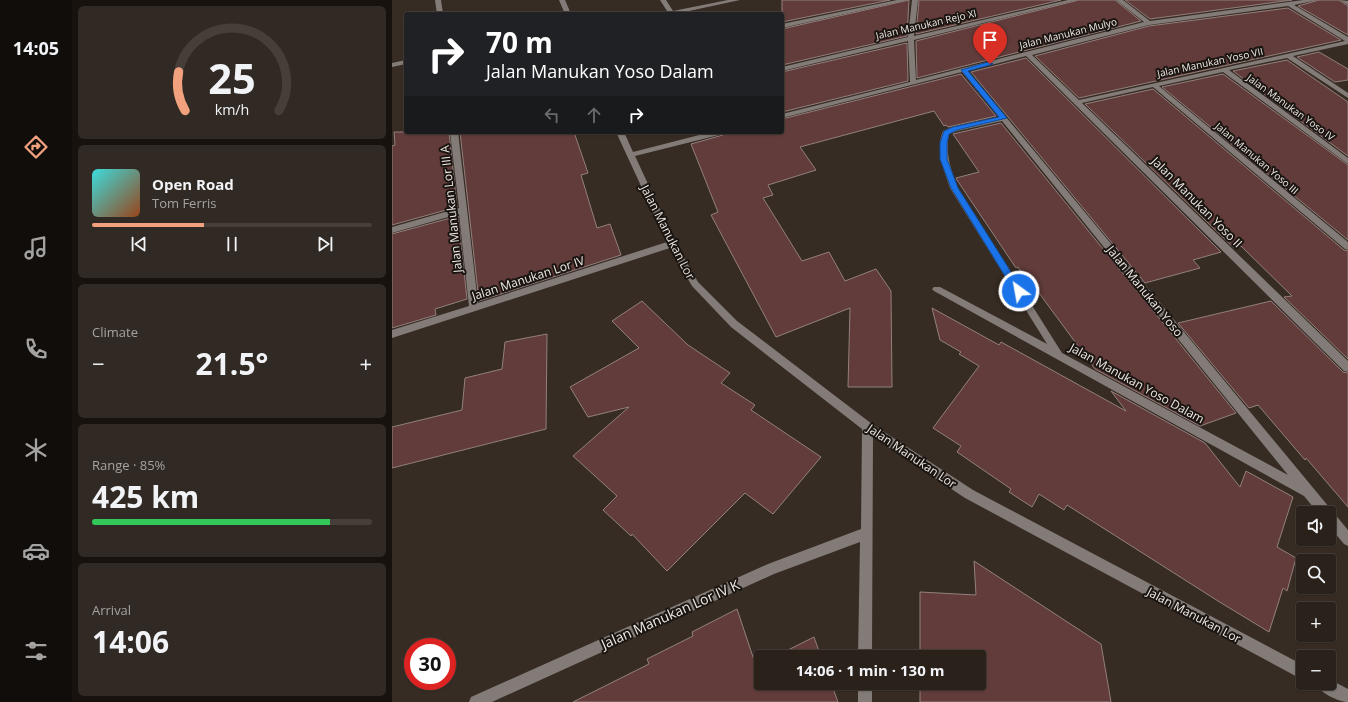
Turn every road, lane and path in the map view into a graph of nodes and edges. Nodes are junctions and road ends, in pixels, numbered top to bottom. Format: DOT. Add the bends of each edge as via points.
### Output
graph roads {
  1 [pos="438,0"];
  2 [pos="562,0"];
  3 [pos="663,0"];
  4 [pos="737,0"];
  5 [pos="905,0"];
  6 [pos="915,0"];
  7 [pos="1075,0"];
  8 [pos="1119,0"];
  9 [pos="1315,0"];
  10 [pos="1343,0"];
  11 [pos="1348,3"];
  12 [pos="1289,4"];
  13 [pos="440,12"];
  14 [pos="567,12"];
  15 [pos="671,12"];
  16 [pos="677,12"];
  17 [pos="1149,23"];
  18 [pos="784,26"];
  19 [pos="911,38"];
  20 [pos="1348,41"];
  21 [pos="1028,54"];
  22 [pos="1287,56"];
  23 [pos="404,62"];
  24 [pos="392,65"];
  25 [pos="784,68"];
  26 [pos="1223,69"];
  27 [pos="964,70"];
  28 [pos="913,83"];
  29 [pos="1154,85"];
  30 [pos="1348,96"];
  31 [pos="1077,102"];
  32 [pos="784,115"];
  33 [pos="1004,118"];
  34 [pos="454,134"];
  35 [pos="621,134"];
  36 [pos="712,134"];
  37 [pos="630,155"];
  38 [pos="1348,162"];
  39 [pos="463,210"];
  40 [pos="392,230"];
  41 [pos="672,244"];
  42 [pos="1348,246"];
  43 [pos="937,289"];
  44 [pos="474,308"];
  45 [pos="392,334"];
  46 [pos="1059,356"];
  47 [pos="1348,368"];
  48 [pos="868,427"];
  49 [pos="1309,493"];
  50 [pos="1320,506"];
  51 [pos="1336,525"];
  52 [pos="867,533"];
  53 [pos="1348,540"];
  54 [pos="865,650"];
  55 [pos="1296,669"];
  56 [pos="865,690"];
  57 [pos="1335,690"];
  58 [pos="1348,697"];
  59 [pos="476,702"];
  60 [pos="865,702"];
  1 -- 13 [label="street"];
  2 -- 14 [label="street"];
  3 -- 15 [label="street"];
  4 -- 16 [label="street"];
  5 -- 18 [label="street"];
  6 -- 19 [label="street"];
  7 -- 19 [label="street, Jalan Manukan Rejo XI"];
  8 -- 17 [label="street"];
  9 -- 12 [label="street, Jalan Manukan Mulyo"];
  10 -- 11 [label="street"];
  12 -- 17 [label="street, Jalan Manukan Mulyo"];
  12 -- 20 [label="street"];
  17 -- 21 [label="street, Jalan Manukan Mulyo"];
  19 -- 25 [label="street, Jalan Manukan Rejo XI"];
  19 -- 28 [label="street"];
  20 -- 22 [label="street, Jalan Manukan Yoso VII"];
  21 -- 27 [label="street, Jalan Manukan Mulyo"];
  21 -- 31 [label="street, Jalan Manukan Yoso II"];
  22 -- 26 [label="street, Jalan Manukan Yoso VII"];
  22 -- 30 [label="street"];
  23 -- 24 [label="street"];
  26 -- 29 [label="street, Jalan Manukan Yoso VII"];
  26 -- 38 [label="street, Jalan Manukan Yoso IV"];
  27 -- 28 [label="street, Jalan Manukan Mulyo"];
  27 -- 33 [label="street, Jalan Manukan Yoso"];
  28 -- 32 [label="street, Jalan Manukan Mulyo"];
  29 -- 31 [label="street, Jalan Manukan Yoso VII"];
  29 -- 42 [label="street, Jalan Manukan Yoso III"];
  31 -- 47 [label="street, Jalan Manukan Yoso II"];
  33 -- 46 [label="street, Jalan Manukan Yoso Dalam" via="955,128 946,133 944,159 954,188"];
  33 -- 49 [label="street, Jalan Manukan Yoso"];
  34 -- 39 [label="street, Jalan Manukan Lor III A"];
  35 -- 37 [label="street, Jalan Manukan Lor"];
  36 -- 37 [label="street"];
  37 -- 41 [label="street, Jalan Manukan Lor"];
  39 -- 40 [label="street"];
  39 -- 44 [label="street, Jalan Manukan Lor III A"];
  41 -- 44 [label="street, Jalan Manukan Lor IV"];
  41 -- 48 [label="street, Jalan Manukan Lor" via="695,284 734,324"];
  43 -- 46 [label="street"];
  44 -- 45 [label="street, Jalan Manukan Lor IV"];
  46 -- 49 [label="street, Jalan Manukan Yoso Dalam"];
  48 -- 52 [label="street"];
  48 -- 55 [label="street, Jalan Manukan Lor" via="969,494"];
  49 -- 50 [label="street, Jalan Manukan Yoso"];
  51 -- 53 [label="street"];
  52 -- 54 [label="street"];
  52 -- 59 [label="street, Jalan Manukan Lor IV K" via="772,568"];
  56 -- 60 [label="street"];
  57 -- 58 [label="street"];
}
